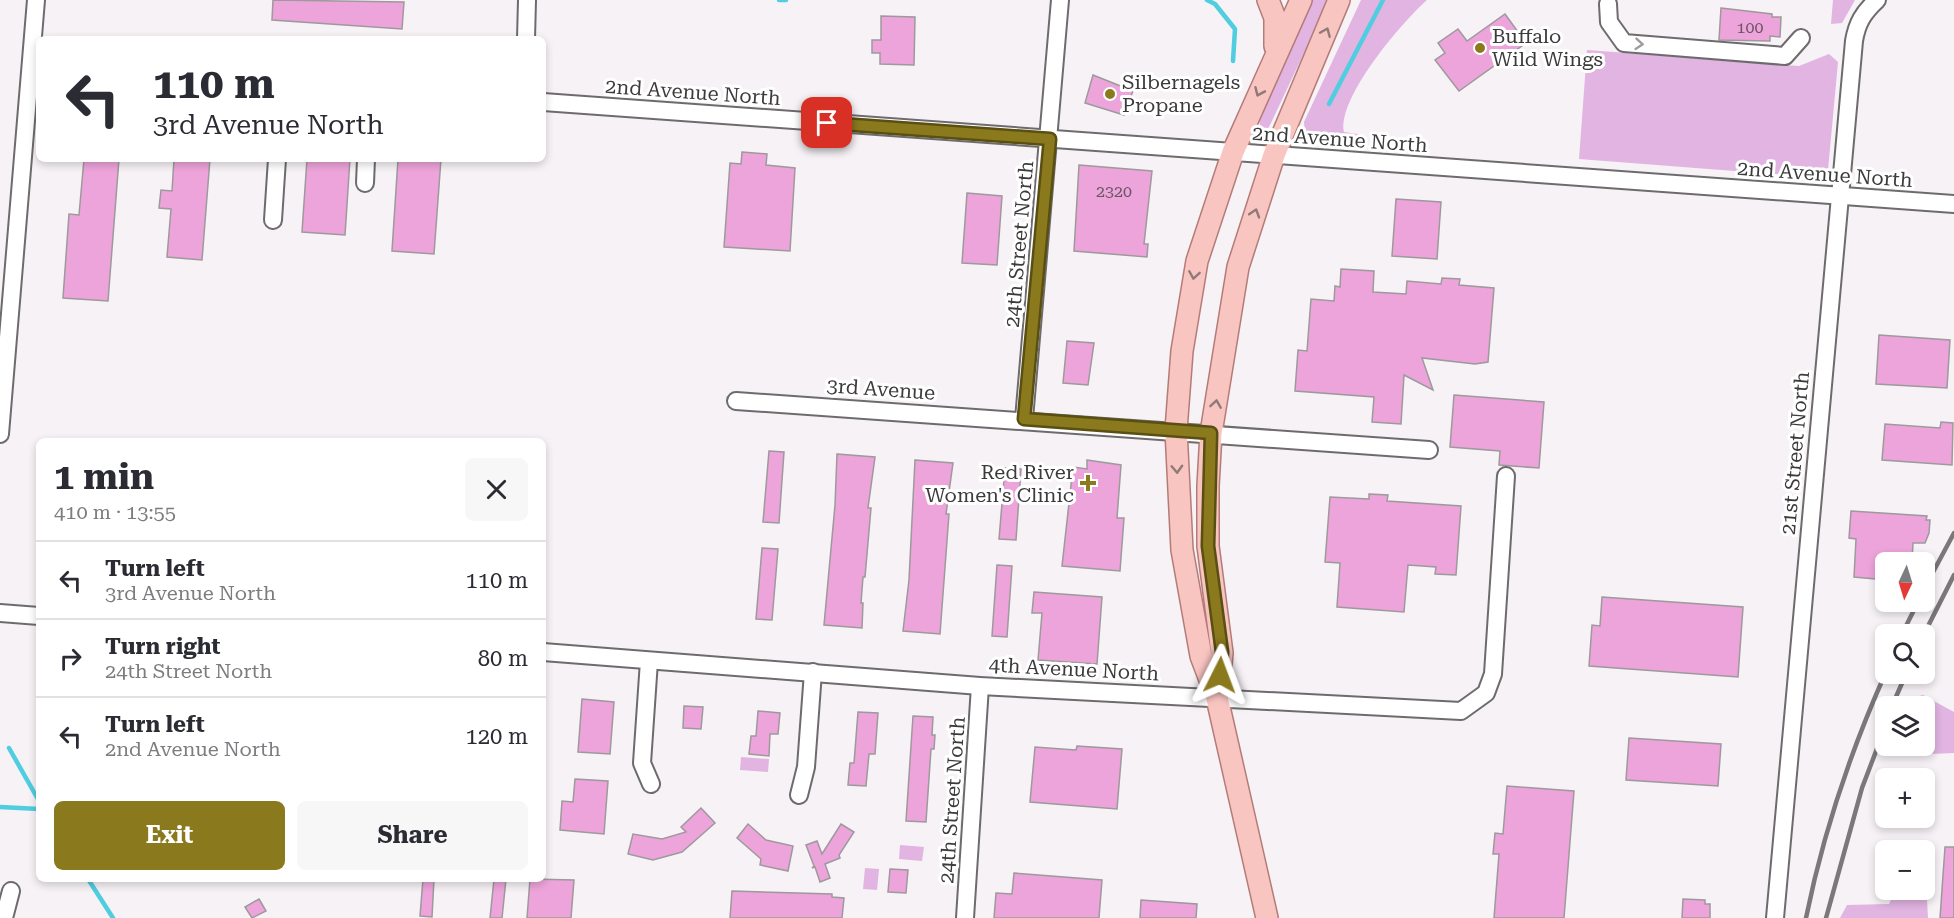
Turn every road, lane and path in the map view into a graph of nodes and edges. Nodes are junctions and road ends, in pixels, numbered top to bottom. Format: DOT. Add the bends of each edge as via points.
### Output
graph roads {
  1 [pos="36,0"];
  2 [pos="527,0"];
  3 [pos="1060,0"];
  4 [pos="1268,0"];
  5 [pos="1301,0"];
  6 [pos="1339,0"];
  7 [pos="1877,0"];
  8 [pos="1608,4"];
  9 [pos="526,36"];
  10 [pos="1801,38"];
  11 [pos="1275,56"];
  12 [pos="35,65"];
  13 [pos="546,102"];
  14 [pos="1050,139"];
  15 [pos="1233,152"];
  16 [pos="1274,155"];
  17 [pos="277,162"];
  18 [pos="366,162"];
  19 [pos="365,183"];
  20 [pos="1838,196"];
  21 [pos="1954,204"];
  22 [pos="273,220"];
  23 [pos="736,401"];
  24 [pos="1024,419"];
  25 [pos="1176,430"];
  26 [pos="1211,433"];
  27 [pos="0,434"];
  28 [pos="1429,450"];
  29 [pos="1506,476"];
  30 [pos="0,613"];
  31 [pos="36,616"];
  32 [pos="546,652"];
  33 [pos="649,661"];
  34 [pos="813,672"];
  35 [pos="980,686"];
  36 [pos="1217,698"];
  37 [pos="651,784"];
  38 [pos="799,795"];
  39 [pos="11,891"];
  40 [pos="4,918"];
  41 [pos="964,918"];
  42 [pos="1267,918"];
  43 [pos="1775,918"];
  1 -- 12 [label="street"];
  2 -- 9 [label="street"];
  3 -- 14 [label="street, 24th Street North"];
  4 -- 11 [label="main road" via="1275,18"];
  5 -- 11 [label="main road"];
  16 -- 6 [label="main road, one-way"];
  7 -- 20 [label="street, 21st Street North" via="1857,26"];
  8 -- 10 [label="street, one-way" via="1609,22 1623,43 1785,56"];
  11 -- 15 [label="main road, one-way"];
  12 -- 27 [label="street"];
  13 -- 14 [label="street, 2nd Avenue North"];
  14 -- 15 [label="street, 2nd Avenue North"];
  14 -- 24 [label="street, 24th Street North"];
  15 -- 16 [label="street, 2nd Avenue North"];
  15 -- 25 [label="main road, one-way" via="1197,261 1182,351"];
  16 -- 20 [label="street, 2nd Avenue North"];
  26 -- 16 [label="main road, one-way" via="1238,267"];
  17 -- 22 [label="street"];
  18 -- 19 [label="street"];
  20 -- 21 [label="street, 2nd Avenue North"];
  20 -- 43 [label="street, 21st Street North"];
  23 -- 24 [label="street, 3rd Avenue"];
  24 -- 25 [label="street, 3rd Avenue"];
  25 -- 26 [label="street, 3rd Avenue"];
  25 -- 36 [label="main road, one-way" via="1182,550 1201,656"];
  26 -- 28 [label="street, 3rd Avenue"];
  26 -- 36 [label="main road" via="1208,546 1222,652"];
  29 -- 36 [label="street, 4th Avenue North" via="1497,641 1486,693 1461,711"];
  30 -- 31 [label="street"];
  32 -- 33 [label="street, 4th Avenue North"];
  33 -- 34 [label="street, 4th Avenue North"];
  33 -- 37 [label="street" via="642,763"];
  34 -- 35 [label="street, 4th Avenue North"];
  34 -- 38 [label="street" via="806,767"];
  35 -- 36 [label="street, 4th Avenue North"];
  35 -- 41 [label="street, 24th Street North"];
  36 -- 42 [label="main road"];
  39 -- 40 [label="street"];
}
